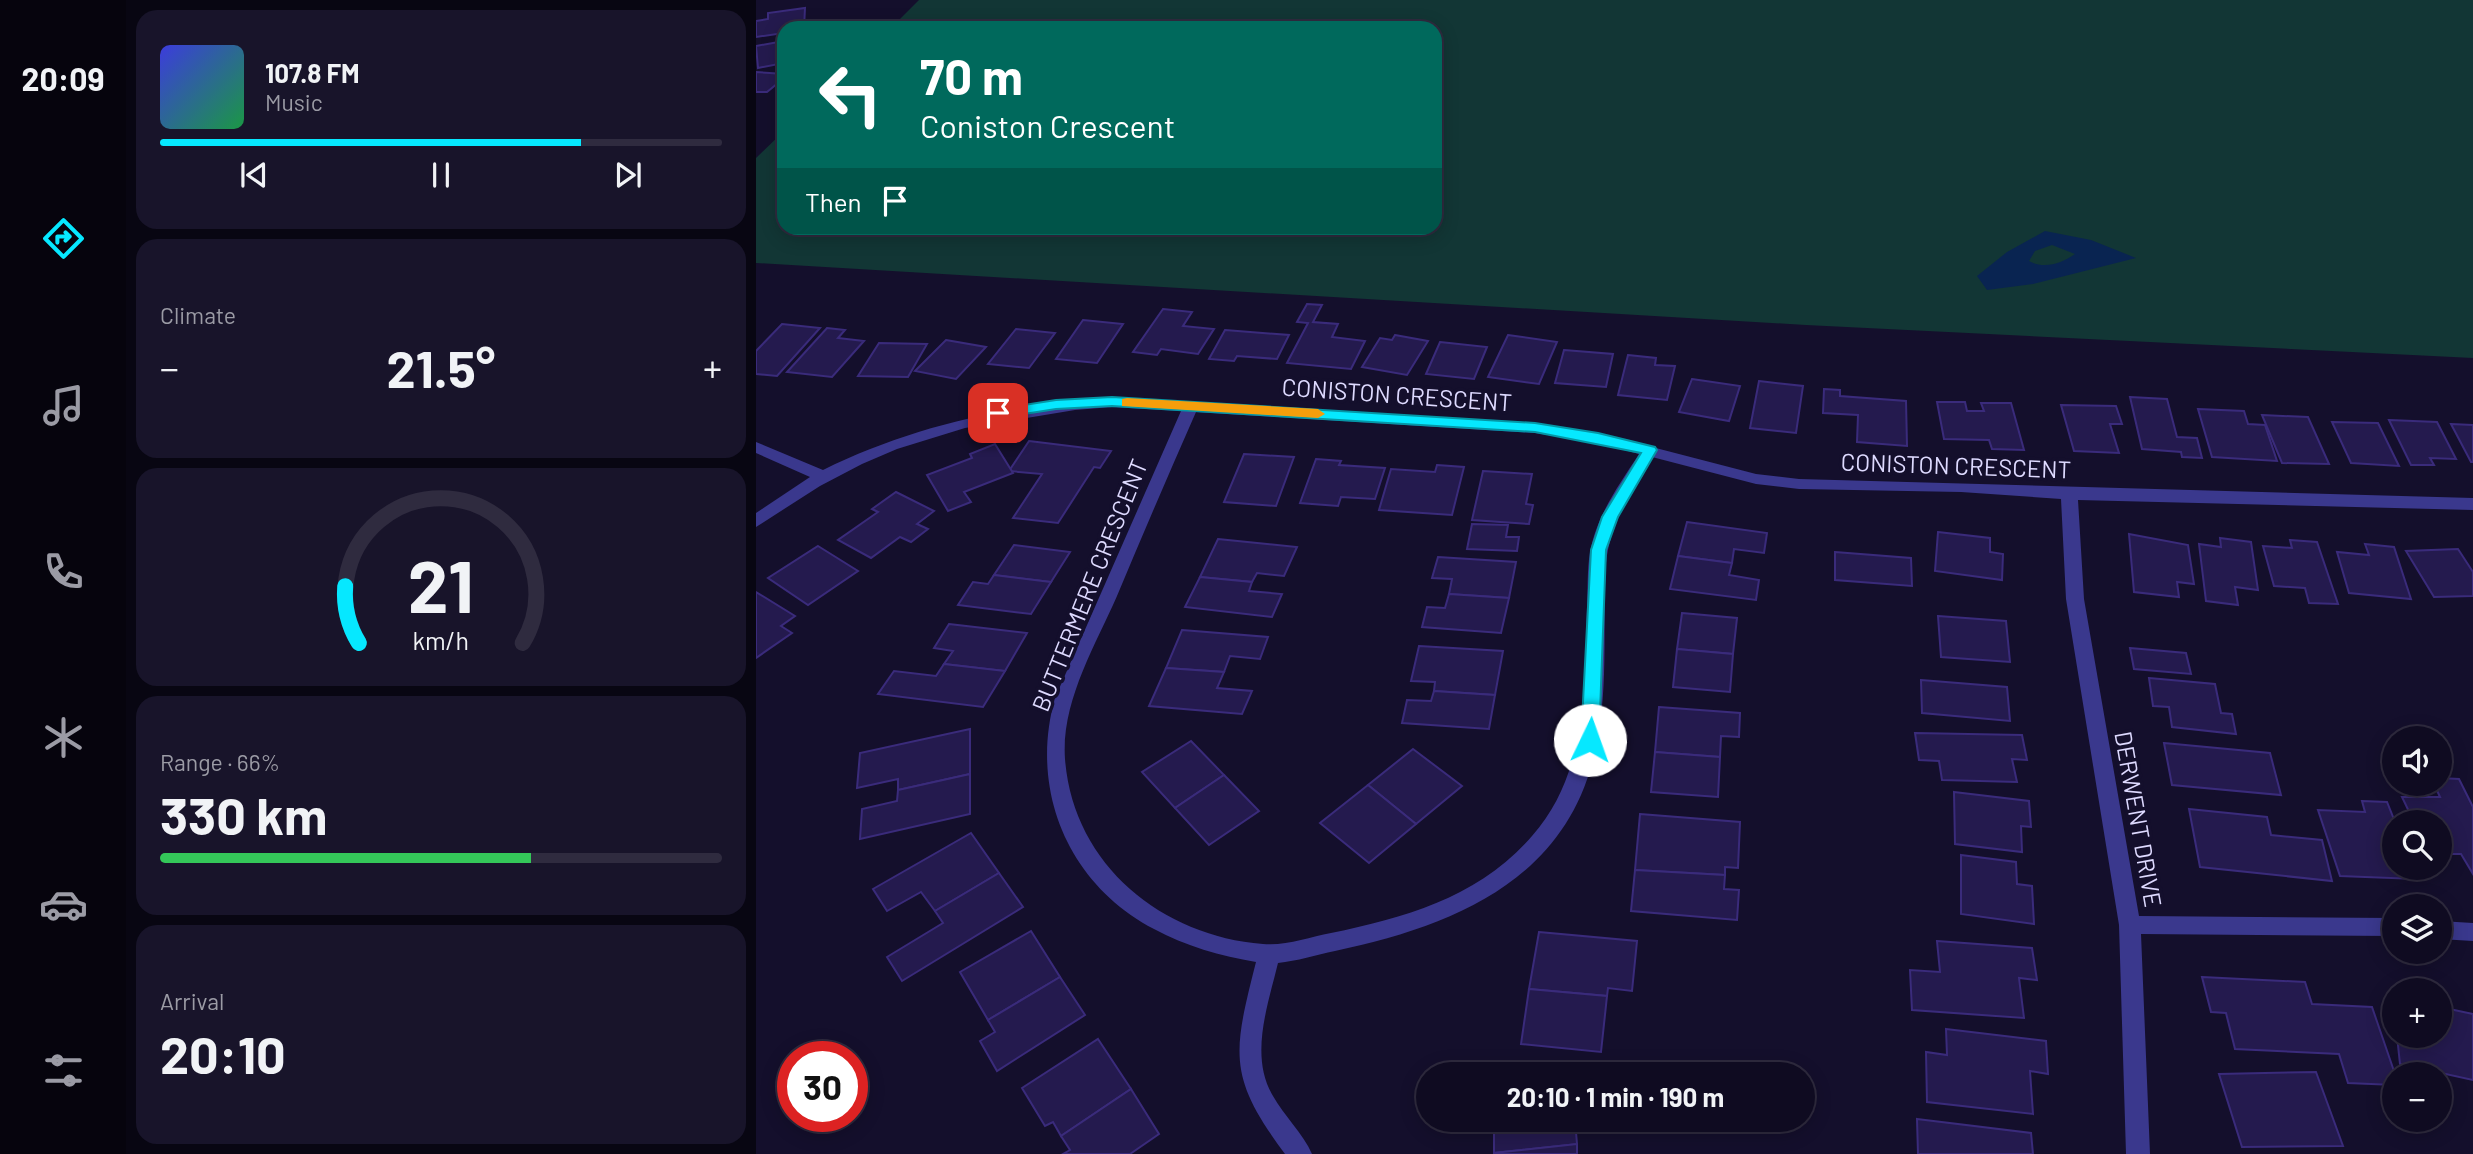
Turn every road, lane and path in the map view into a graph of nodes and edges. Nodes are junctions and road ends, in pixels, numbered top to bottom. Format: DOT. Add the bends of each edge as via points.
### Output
graph roads {
  1 [pos="1191,406"];
  2 [pos="756,447"];
  3 [pos="1649,450"];
  4 [pos="823,477"];
  5 [pos="2069,494"];
  6 [pos="2473,505"];
  7 [pos="756,521"];
  8 [pos="2130,925"];
  9 [pos="2382,927"];
  10 [pos="2452,931"];
  11 [pos="2473,932"];
  12 [pos="1269,954"];
  13 [pos="1300,1154"];
  14 [pos="2138,1154"];
  1 -- 3 [label="street, CONISTON CRESCENT" via="1535,428"];
  1 -- 4 [label="street, CONISTON CRESCENT" via="1112,402 998,413 880,450"];
  1 -- 12 [label="street, BUTTERMERE CRESCENT" via="1057,720 1055,757 1073,837 1098,874 1165,925 1207,942"];
  2 -- 4 [label="street"];
  3 -- 5 [label="street, CONISTON CRESCENT" via="1756,478 1799,484"];
  3 -- 12 [label="street, BUTTERMERE CRESCENT" via="1610,517 1599,550 1590,740 1582,775 1562,816 1499,881 1452,910 1396,930"];
  4 -- 7 [label="street, CONISTON CRESCENT"];
  5 -- 6 [label="street, CONISTON CRESCENT"];
  5 -- 8 [label="street, DERWENT DRIVE" via="2075,599"];
  8 -- 9 [label="street"];
  8 -- 14 [label="street, DERWENT DRIVE"];
  10 -- 11 [label="street"];
  12 -- 13 [label="street" via="1252,1037 1255,1084"];
}
